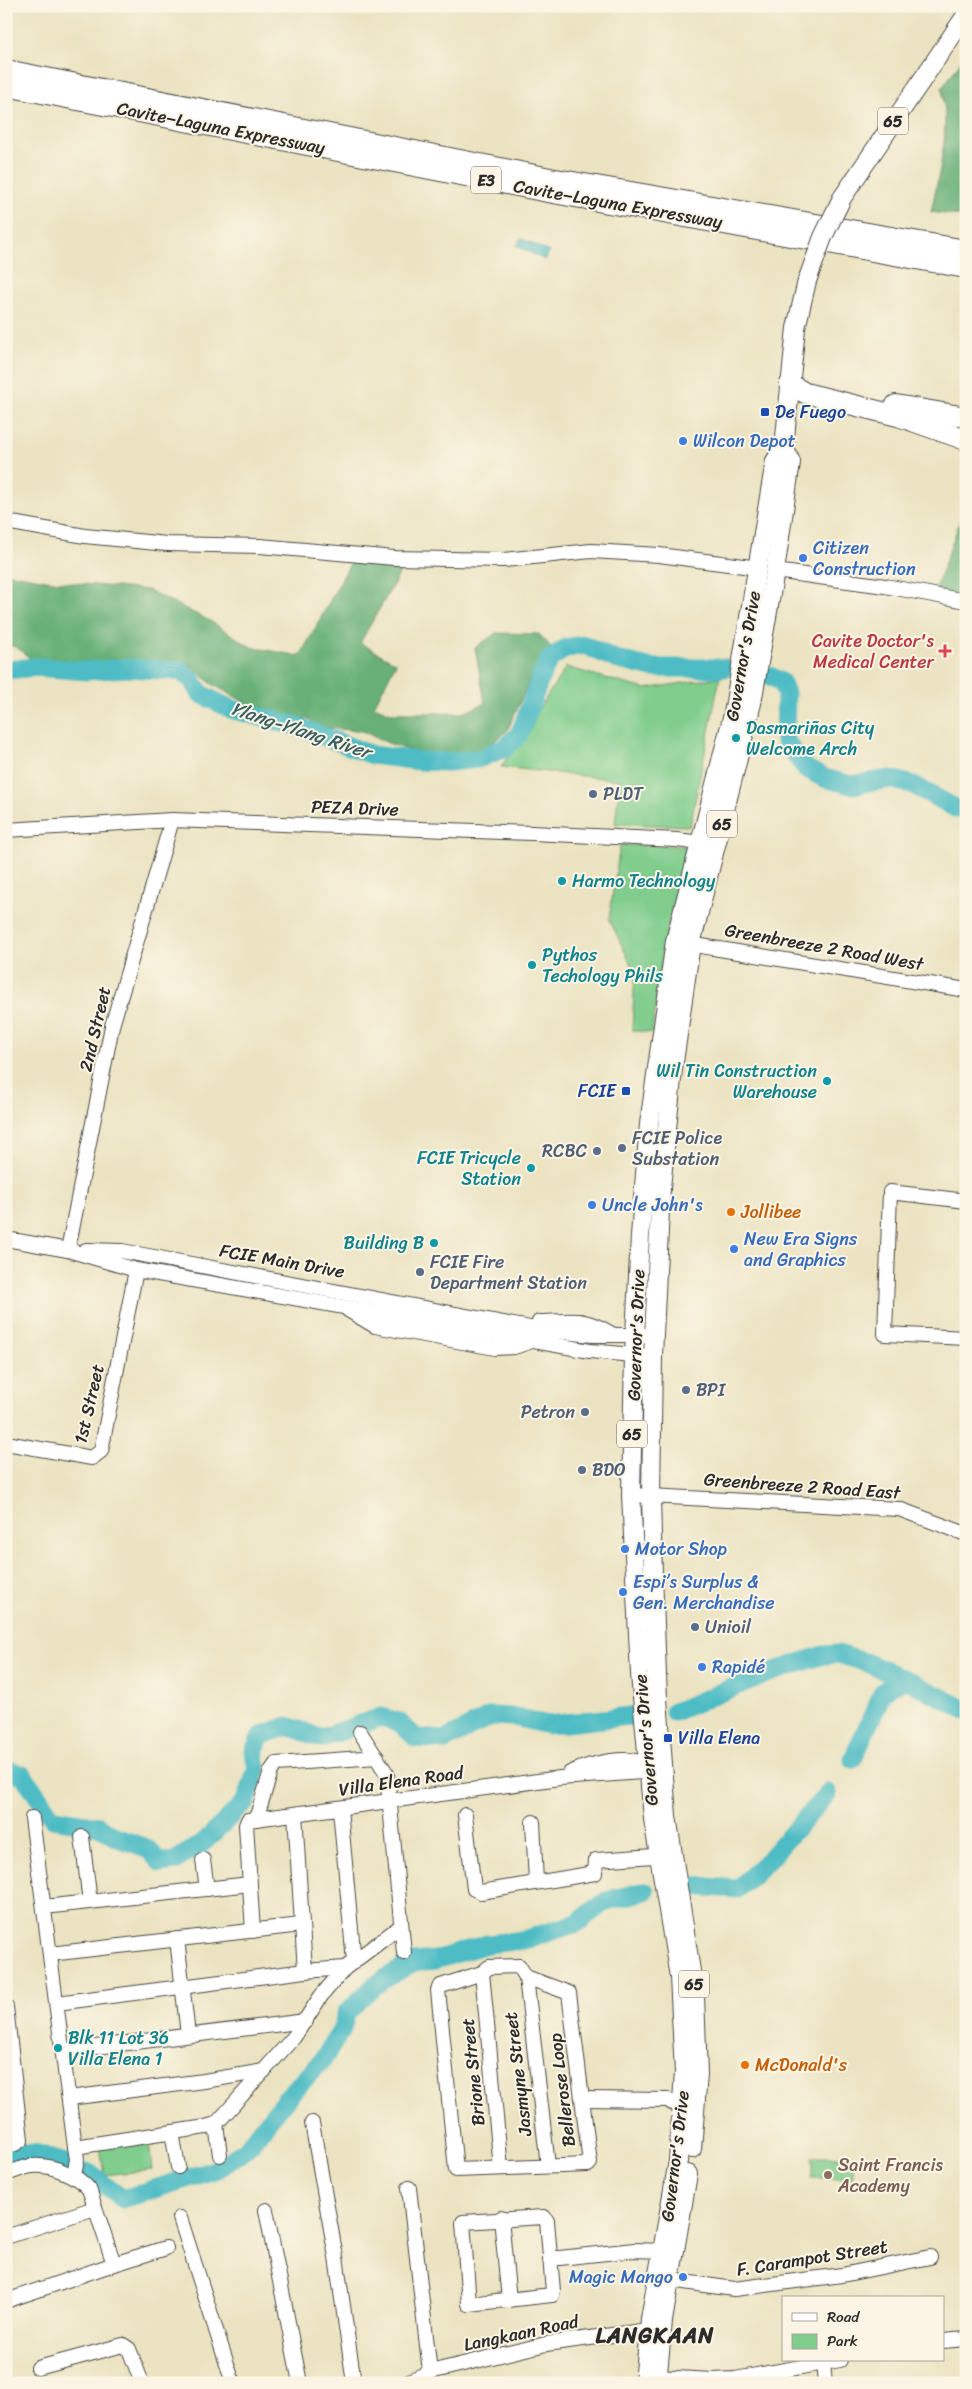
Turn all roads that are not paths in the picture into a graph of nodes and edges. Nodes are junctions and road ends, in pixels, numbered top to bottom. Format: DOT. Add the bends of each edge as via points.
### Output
graph roads {
  1 [pos="966,15"];
  2 [pos="6,70"];
  3 [pos="6,86"];
  4 [pos="966,250"];
  5 [pos="966,268"];
  6 [pos="790,384"];
  7 [pos="966,417"];
  8 [pos="966,440"];
  9 [pos="6,522"];
  10 [pos="767,570"];
  11 [pos="966,602"];
  12 [pos="744,701"];
  13 [pos="172,820"];
  14 [pos="6,830"];
  15 [pos="702,843"];
  16 [pos="683,943"];
  17 [pos="966,990"];
  18 [pos="966,1201"];
  19 [pos="6,1239"];
  20 [pos="68,1250"];
  21 [pos="136,1270"];
  22 [pos="635,1329"];
  23 [pos="654,1329"];
  24 [pos="966,1338"];
  25 [pos="634,1356"];
  26 [pos="653,1356"];
  27 [pos="6,1443"];
  28 [pos="631,1496"];
  29 [pos="651,1496"];
  30 [pos="966,1534"];
  31 [pos="650,1699"];
  32 [pos="360,1732"];
  33 [pos="377,1757"];
  34 [pos="656,1766"];
  35 [pos="390,1800"];
  36 [pos="340,1808"];
  37 [pos="295,1814"];
  38 [pos="466,1815"];
  39 [pos="32,1818"];
  40 [pos="252,1819"];
  41 [pos="533,1822"];
  42 [pos="82,1837"];
  43 [pos="665,1855"];
  44 [pos="203,1860"];
  45 [pos="536,1882"];
  46 [pos="250,1884"];
  47 [pos="207,1889"];
  48 [pos="90,1902"];
  49 [pos="44,1908"];
  50 [pos="300,1925"];
  51 [pos="401,1926"];
  52 [pos="253,1931"];
  53 [pos="177,1940"];
  54 [pos="404,1953"];
  55 [pos="50,1954"];
  56 [pos="350,1965"];
  57 [pos="305,1971"];
  58 [pos="482,1973"];
  59 [pos="526,1977"];
  60 [pos="182,1988"];
  61 [pos="56,2003"];
  62 [pos="6,2007"];
  63 [pos="306,2020"];
  64 [pos="188,2035"];
  65 [pos="9,2048"];
  66 [pos="63,2051"];
  67 [pos="264,2072"];
  68 [pos="69,2098"];
  69 [pos="584,2103"];
  70 [pos="684,2103"];
  71 [pos="312,2123"];
  72 [pos="216,2124"];
  73 [pos="172,2132"];
  74 [pos="6,2142"];
  75 [pos="220,2155"];
  76 [pos="76,2163"];
  77 [pos="548,2166"];
  78 [pos="178,2167"];
  79 [pos="501,2168"];
  80 [pos="6,2174"];
  81 [pos="409,2188"];
  82 [pos="95,2208"];
  83 [pos="266,2210"];
  84 [pos="180,2218"];
  85 [pos="501,2218"];
  86 [pos="6,2237"];
  87 [pos="166,2248"];
  88 [pos="662,2251"];
  89 [pos="930,2257"];
  90 [pos="550,2258"];
  91 [pos="114,2264"];
  92 [pos="670,2280"];
  93 [pos="509,2300"];
  94 [pos="6,2301"];
  95 [pos="649,2330"];
  96 [pos="832,2362"];
  97 [pos="823,2364"];
  98 [pos="38,2368"];
  99 [pos="430,2372"];
  100 [pos="653,2381"];
  101 [pos="142,2383"];
  102 [pos="233,2383"];
  103 [pos="300,2383"];
  104 [pos="354,2383"];
  105 [pos="404,2383"];
  106 [pos="825,2383"];
  1 -- 6 [label="main road, Governor's Drive / 65, bridge" via="842,198 822,237 806,280 796,328"];
  2 -- 4 [label="highway, Cavite–Laguna Expressway / E3" via="550,178"];
  3 -- 5 [label="highway, Cavite–Laguna Expressway / E3" via="548,192"];
  6 -- 7 [label="highway" via="806,383 901,406"];
  6 -- 8 [label="highway" via="805,393 898,416"];
  6 -- 10 [label="main road, Governor's Drive / 65" via="784,447 775,461"];
  9 -- 10 [label="street" via="94,537 168,544 260,546 394,558 504,560 591,551 659,555"];
  10 -- 11 [label="street" via="885,586"];
  10 -- 12 [label="main road, Governor's Drive / 65"];
  12 -- 15 [label="main road, Governor's Drive / 65"];
  12 -- 16 [label="main road, Governor's Drive / 65"];
  13 -- 14 [label="street, PEZA Drive"];
  13 -- 15 [label="street, PEZA Drive" via="532,833"];
  13 -- 20 [label="street, 2nd Street" via="111,1034"];
  15 -- 16 [label="main road, Governor's Drive / 65"];
  16 -- 17 [label="street, Greenbreeze 2 Road West"];
  16 -- 22 [label="main road, Governor's Drive / 65" via="649,1124"];
  16 -- 23 [label="main road, Governor's Drive / 65" via="661,1188"];
  18 -- 24 [label="street" via="890,1192 885,1334"];
  19 -- 20 [label="street, FCIE Main Drive"];
  20 -- 21 [label="street, FCIE Main Drive"];
  20 -- 22 [label="street, FCIE Main Drive" via="122,1251 489,1319 500,1315 537,1322 570,1319 594,1324 612,1334"];
  21 -- 25 [label="street, FCIE Main Drive" via="341,1306 375,1326 494,1348 514,1347 533,1341"];
  21 -- 27 [label="street, 1st Street" via="101,1451 92,1458"];
  22 -- 23 [label="main road"];
  22 -- 25 [label="main road, Governor's Drive / 65"];
  23 -- 26 [label="main road, Governor's Drive / 65"];
  25 -- 26 [label="street, FCIE Main Drive"];
  25 -- 28 [label="main road, Governor's Drive / 65"];
  26 -- 29 [label="main road, Governor's Drive / 65"];
  28 -- 29 [label="street, Greenbreeze 2 Road East"];
  28 -- 31 [label="main road, Governor's Drive / 65"];
  29 -- 30 [label="street, Greenbreeze 2 Road East" via="899,1509"];
  29 -- 31 [label="main road, Governor's Drive / 65"];
  31 -- 34 [label="main road, Governor's Drive / 65"];
  32 -- 33 [label="street"];
  33 -- 35 [label="street" via="387,1774"];
  33 -- 40 [label="street" via="276,1764"];
  34 -- 35 [label="street, Villa Elena Road" via="642,1762 596,1762 560,1778"];
  34 -- 43 [label="main road, Governor's Drive / 65"];
  35 -- 36 [label="street, Villa Elena Road"];
  35 -- 51 [label="street"];
  36 -- 37 [label="street, Villa Elena Road"];
  36 -- 56 [label="street"];
  37 -- 40 [label="street, Villa Elena Road"];
  37 -- 50 [label="street"];
  38 -- 45 [label="street" via="476,1891"];
  39 -- 49 [label="street"];
  40 -- 46 [label="street" via="246,1825"];
  41 -- 45 [label="street"];
  42 -- 48 [label="street"];
  43 -- 45 [label="street" via="596,1860 595,1873"];
  43 -- 70 [label="main road, Governor's Drive / 65" via="681,1998"];
  44 -- 47 [label="street"];
  46 -- 47 [label="street"];
  46 -- 52 [label="street"];
  47 -- 48 [label="street"];
  48 -- 49 [label="street"];
  49 -- 55 [label="street"];
  50 -- 52 [label="street"];
  50 -- 57 [label="street"];
  51 -- 54 [label="street"];
  51 -- 56 [label="street"];
  52 -- 53 [label="street"];
  53 -- 55 [label="street"];
  53 -- 60 [label="street"];
  55 -- 61 [label="street"];
  56 -- 57 [label="street"];
  56 -- 63 [label="street" via="321,1996"];
  57 -- 60 [label="street"];
  58 -- 59 [label="street, Bellerose Loop" via="489,1967 519,1966"];
  58 -- 79 [label="street, Brione Street"];
  58 -- 79 [label="street, Bellerose Loop" via="441,1986 438,1990 454,2168"];
  59 -- 69 [label="street, Bellerose Loop" via="569,1993"];
  59 -- 77 [label="street, Jasmyne Street"];
  60 -- 61 [label="street"];
  60 -- 64 [label="street"];
  61 -- 66 [label="street"];
  62 -- 65 [label="street"];
  63 -- 64 [label="street"];
  63 -- 67 [label="street"];
  64 -- 66 [label="street"];
  65 -- 74 [label="street" via="21,2140 15,2144"];
  66 -- 68 [label="street"];
  67 -- 68 [label="street"];
  67 -- 72 [label="street"];
  68 -- 76 [label="street"];
  69 -- 70 [label="street" via="668,2106"];
  69 -- 77 [label="street, Bellerose Loop" via="590,2163"];
  70 -- 88 [label="main road, Governor's Drive / 65" via="678,2161"];
  70 -- 92 [label="main road, Governor's Drive / 65" via="692,2148"];
  71 -- 104 [label="street"];
  72 -- 73 [label="street"];
  72 -- 75 [label="street"];
  73 -- 76 [label="street"];
  73 -- 78 [label="street"];
  76 -- 80 [label="street" via="34,2166"];
  76 -- 82 [label="street"];
  77 -- 79 [label="street, Bellerose Loop"];
  81 -- 99 [label="street"];
  82 -- 86 [label="street"];
  82 -- 91 [label="street"];
  83 -- 103 [label="street"];
  84 -- 102 [label="street"];
  85 -- 90 [label="street" via="546,2218"];
  85 -- 93 [label="street"];
  85 -- 93 [label="street" via="462,2222 468,2303"];
  87 -- 91 [label="street"];
  88 -- 90 [label="street" via="635,2250"];
  88 -- 95 [label="main road, Governor's Drive / 65"];
  89 -- 92 [label="street, F. Carampot Street" via="842,2275 734,2289"];
  90 -- 93 [label="street" via="552,2295"];
  91 -- 94 [label="street"];
  92 -- 100 [label="main road, Governor's Drive / 65"];
  95 -- 99 [label="street, Langkaan Road" via="546,2344"];
  95 -- 100 [label="main road, Governor's Drive / 65"];
  96 -- 97 [label="street"];
  97 -- 100 [label="street" via="735,2379"];
  97 -- 106 [label="street"];
  98 -- 101 [label="street" via="123,2345 129,2349"];
  99 -- 105 [label="street, Langkaan Road"];
}
